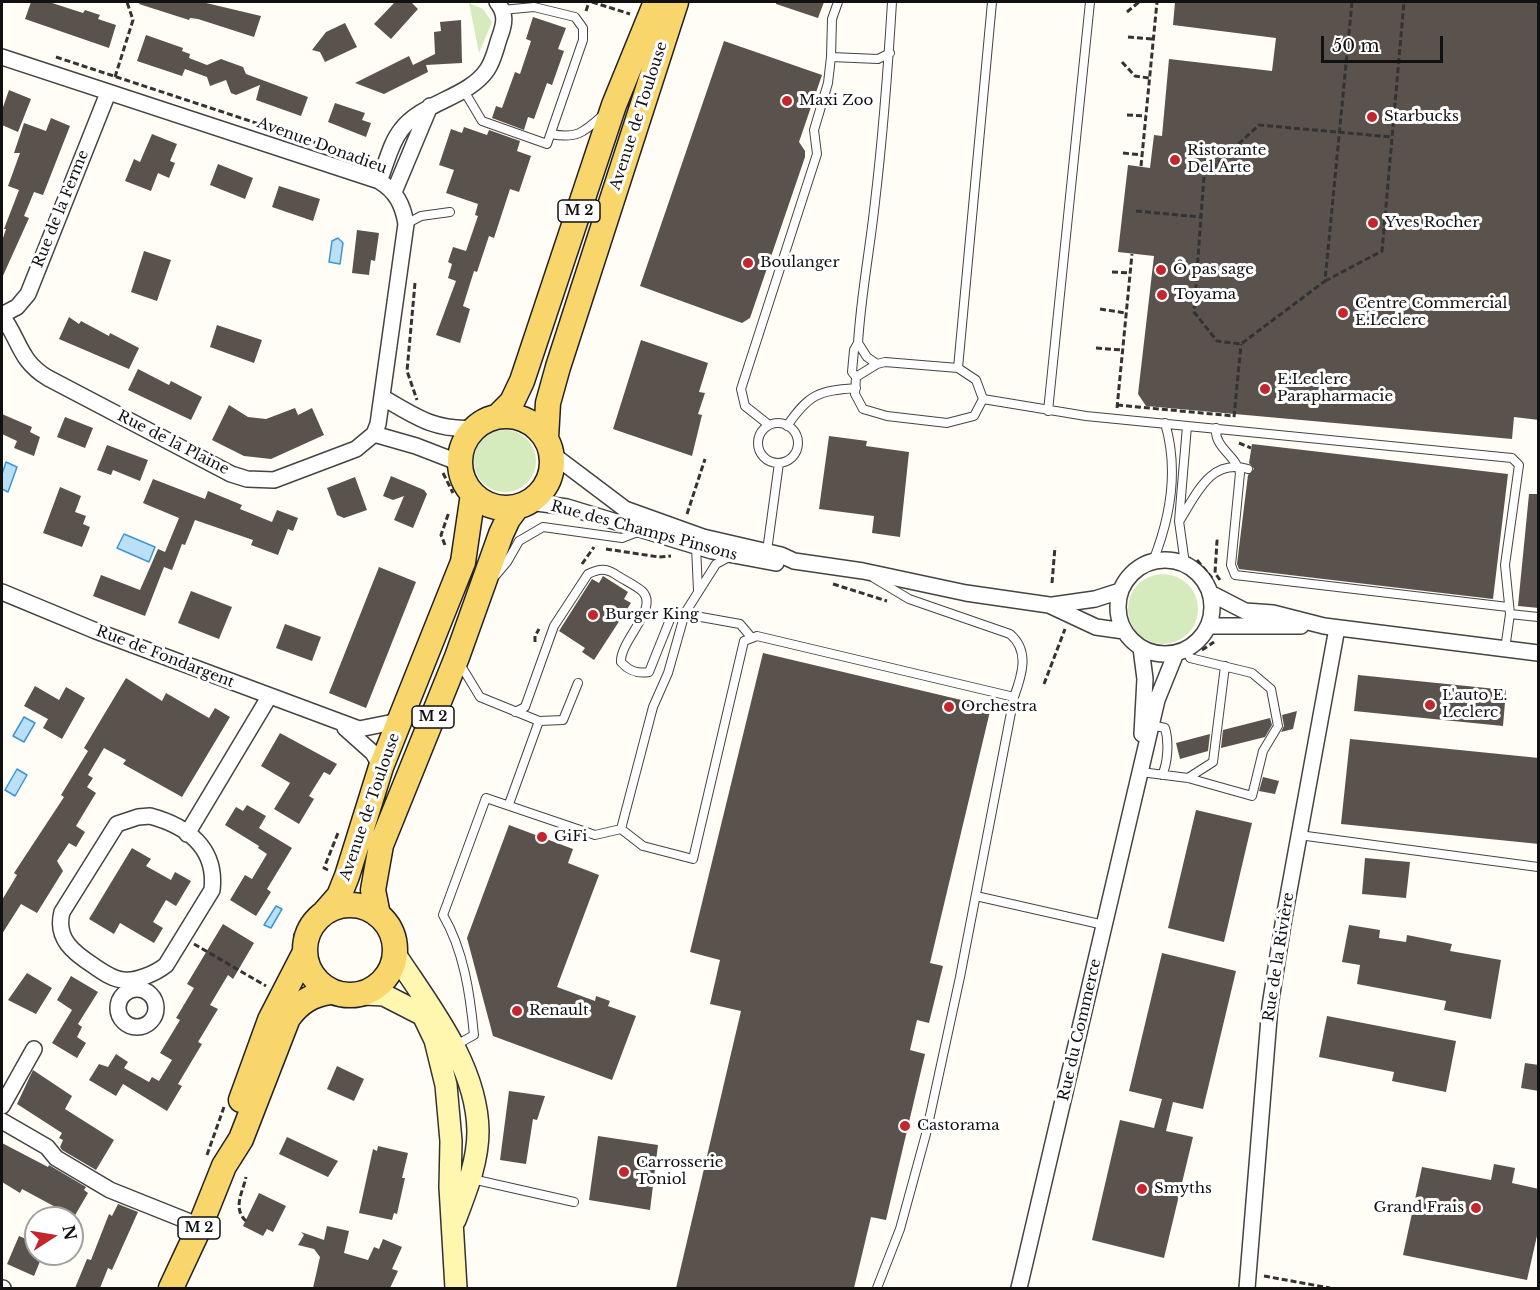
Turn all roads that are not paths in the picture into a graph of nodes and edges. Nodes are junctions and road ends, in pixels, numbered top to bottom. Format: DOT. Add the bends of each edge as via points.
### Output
graph roads {
  1 [pos="676,2"];
  2 [pos="838,2"];
  3 [pos="892,2"];
  4 [pos="992,2"];
  5 [pos="1090,2"];
  6 [pos="500,6"];
  7 [pos="652,11"];
  8 [pos="890,52"];
  9 [pos="2,57"];
  10 [pos="831,57"];
  11 [pos="463,89"];
  12 [pos="108,93"];
  13 [pos="614,105"];
  14 [pos="430,106"];
  15 [pos="550,135"];
  16 [pos="379,181"];
  17 [pos="394,192"];
  18 [pos="450,212"];
  19 [pos="406,224"];
  20 [pos="2,316"];
  21 [pos="858,343"];
  22 [pos="877,364"];
  23 [pos="958,368"];
  24 [pos="856,377"];
  25 [pos="856,388"];
  26 [pos="382,397"];
  27 [pos="983,399"];
  28 [pos="1048,411"];
  29 [pos="498,416"];
  30 [pos="1166,423"];
  31 [pos="770,425"];
  32 [pos="787,426"];
  33 [pos="1187,426"];
  34 [pos="475,428"];
  35 [pos="1216,428"];
  36 [pos="374,434"];
  37 [pos="549,446"];
  38 [pos="460,462"];
  39 [pos="778,463"];
  40 [pos="1239,466"];
  41 [pos="1248,469"];
  42 [pos="463,496"];
  43 [pos="523,504"];
  44 [pos="1179,521"];
  45 [pos="644,530"];
  46 [pos="696,546"];
  47 [pos="767,551"];
  48 [pos="732,555"];
  49 [pos="794,561"];
  50 [pos="1153,561"];
  51 [pos="1185,564"];
  52 [pos="863,571"];
  53 [pos="483,589"];
  54 [pos="1120,591"];
  55 [pos="2,592"];
  56 [pos="698,592"];
  57 [pos="1210,593"];
  58 [pos="1049,605"];
  59 [pos="1509,611"];
  60 [pos="685,613"];
  61 [pos="1539,617"];
  62 [pos="1208,626"];
  63 [pos="1331,627"];
  64 [pos="1124,631"];
  65 [pos="751,637"];
  66 [pos="1141,648"];
  67 [pos="1505,649"];
  68 [pos="1181,651"];
  69 [pos="1539,653"];
  70 [pos="457,657"];
  71 [pos="1225,666"];
  72 [pos="578,683"];
  73 [pos="269,697"];
  74 [pos="1014,697"];
  75 [pos="515,711"];
  76 [pos="329,718"];
  77 [pos="399,721"];
  78 [pos="539,721"];
  79 [pos="1151,725"];
  80 [pos="381,767"];
  81 [pos="1141,772"];
  82 [pos="1162,775"];
  83 [pos="1188,778"];
  84 [pos="509,804"];
  85 [pos="621,829"];
  86 [pos="188,834"];
  87 [pos="1299,835"];
  88 [pos="1539,867"];
  89 [pos="976,896"];
  90 [pos="325,912"];
  91 [pos="378,915"];
  92 [pos="1104,925"];
  93 [pos="304,954"];
  94 [pos="395,954"];
  95 [pos="111,977"];
  96 [pos="143,983"];
  97 [pos="127,992"];
  98 [pos="331,992"];
  99 [pos="364,994"];
  100 [pos="444,1044"];
  101 [pos="34,1049"];
  102 [pos="2,1106"];
  103 [pos="2,1120"];
  104 [pos="215,1161"];
  105 [pos="470,1179"];
  106 [pos="574,1202"];
  107 [pos="200,1226"];
  108 [pos="453,1226"];
  109 [pos="1248,1281"];
  110 [pos="171,1288"];
  111 [pos="456,1288"];
  112 [pos="877,1288"];
  113 [pos="1019,1288"];
  1 -- 37 [label="main road, Avenue de Toulouse / M 2" via="558,367 548,403"];
  2 -- 10 [label="lane" via="832,19"];
  3 -- 8 [label="lane"];
  4 -- 23 [label="lane"];
  5 -- 28 [label="lane"];
  6 -- 11 [label="street" via="504,25 492,62 478,80"];
  6 -- 15 [label="lane" via="534,7 575,17 583,28 583,40"];
  7 -- 13 [label="main road, Avenue de Toulouse / M 2"];
  8 -- 10 [label="lane" via="878,59"];
  8 -- 21 [label="lane"];
  9 -- 12 [label="street, Avenue Donadieu"];
  10 -- 31 [label="lane" via="814,130 817,154 741,389 745,406"];
  11 -- 14 [label="street"];
  11 -- 15 [label="lane" via="482,121 547,144"];
  12 -- 16 [label="street, Avenue Donadieu"];
  12 -- 20 [label="street, Rue de la Ferme" via="28,294"];
  13 -- 15 [label="lane" via="584,132 568,138"];
  13 -- 29 [label="main road, Avenue de Toulouse / M 2" via="522,381 512,402"];
  14 -- 16 [label="street" via="400,130"];
  14 -- 17 [label="street"];
  16 -- 17 [label="street, Avenue Donadieu"];
  17 -- 19 [label="street, Avenue Donadieu"];
  18 -- 19 [label="lane" via="421,216"];
  19 -- 26 [label="street, Avenue Donadieu"];
  20 -- 36 [label="street, Rue de la Plaine" via="34,370 231,474 274,480 356,449"];
  21 -- 22 [label="lane"];
  21 -- 24 [label="lane" via="852,372"];
  22 -- 23 [label="lane"];
  22 -- 24 [label="lane"];
  23 -- 27 [label="lane" via="976,380"];
  24 -- 25 [label="lane"];
  25 -- 27 [label="lane" via="863,409 946,423 974,416"];
  25 -- 32 [label="lane" via="825,390 801,405"];
  26 -- 34 [label="street" via="428,424"];
  26 -- 36 [label="street"];
  27 -- 28 [label="lane"];
  28 -- 30 [label="lane"];
  29 -- 34 [label="main road"];
  29 -- 37 [label="main road" via="525,420"];
  30 -- 33 [label="lane"];
  30 -- 50 [label="lane" via="1173,462 1167,524"];
  31 -- 32 [label="lane"];
  31 -- 39 [label="lane" via="759,435 759,450"];
  32 -- 39 [label="lane" via="796,436 796,451"];
  33 -- 35 [label="lane"];
  33 -- 44 [label="lane"];
  34 -- 38 [label="main road" via="464,443"];
  35 -- 40 [label="lane" via="1218,441"];
  35 -- 59 [label="lane" via="1512,458 1519,465 1505,565"];
  36 -- 38 [label="street"];
  37 -- 43 [label="main road" via="550,476 545,487"];
  37 -- 47 [label="street, Rue des Champs Pinsons" via="625,509 703,537"];
  38 -- 42 [label="main road"];
  39 -- 47 [label="lane"];
  40 -- 41 [label="lane"];
  40 -- 44 [label="lane" via="1210,474"];
  40 -- 59 [label="lane" via="1231,565 1235,575"];
  42 -- 43 [label="main road" via="501,508"];
  42 -- 77 [label="main road, Avenue de Toulouse / M 2" via="463,562"];
  43 -- 45 [label="street, Rue des Champs Pinsons" via="567,507"];
  43 -- 53 [label="main road, Avenue de Toulouse / M 2" via="507,519"];
  44 -- 51 [label="lane"];
  45 -- 46 [label="street, Rue des Champs Pinsons"];
  45 -- 53 [label="lane" via="622,538 543,527 519,541"];
  46 -- 48 [label="street, Rue des Champs Pinsons"];
  46 -- 56 [label="lane"];
  47 -- 49 [label="street, Rue des Champs Pinsons"];
  48 -- 49 [label="street, Rue des Champs Pinsons" via="780,563"];
  48 -- 56 [label="lane" via="716,564"];
  49 -- 52 [label="street, Rue des Champs Pinsons"];
  50 -- 51 [label="street"];
  50 -- 54 [label="street" via="1137,568"];
  51 -- 57 [label="street" via="1202,577"];
  52 -- 58 [label="street, Rue des Champs Pinsons" via="966,593"];
  52 -- 74 [label="lane" via="909,599 1010,634 1019,641 1023,652 1021,679"];
  53 -- 70 [label="main road, Avenue de Toulouse / M 2"];
  54 -- 58 [label="street, Rue des Champs Pinsons" via="1095,599"];
  54 -- 64 [label="street" via="1117,611"];
  55 -- 73 [label="street, Rue de Fondargent"];
  56 -- 60 [label="lane"];
  57 -- 62 [label="street"];
  57 -- 63 [label="street" via="1245,611 1273,613"];
  58 -- 64 [label="street, Rue des Champs Pinsons" via="1096,627"];
  59 -- 61 [label="lane"];
  59 -- 67 [label="lane"];
  60 -- 65 [label="lane" via="740,624"];
  60 -- 75 [label="lane" via="673,612 649,672 628,670 621,662 621,653 643,616 647,597 613,572 596,570 588,574 554,626 525,707"];
  60 -- 85 [label="lane" via="668,673 653,707"];
  62 -- 63 [label="street"];
  62 -- 68 [label="street" via="1196,642"];
  63 -- 67 [label="street"];
  63 -- 87 [label="street, Rue de la Rivière"];
  64 -- 66 [label="street"];
  65 -- 74 [label="lane"];
  65 -- 85 [label="lane" via="744,642 693,859 643,846"];
  66 -- 68 [label="street" via="1160,654"];
  66 -- 81 [label="street, Rue du Commerce" via="1145,679"];
  67 -- 69 [label="street"];
  68 -- 71 [label="lane" via="1190,658"];
  68 -- 79 [label="street, Rue du Commerce" via="1162,682"];
  70 -- 75 [label="lane" via="480,697"];
  70 -- 91 [label="main road, Avenue de Toulouse / M 2" via="381,845 373,890"];
  71 -- 83 [label="lane" via="1213,762"];
  71 -- 83 [label="lane" via="1252,673 1271,689 1278,726 1263,751 1252,796"];
  72 -- 78 [label="lane" via="562,720"];
  73 -- 76 [label="street, Rue de Fondargent"];
  73 -- 86 [label="street"];
  74 -- 89 [label="lane"];
  75 -- 78 [label="lane"];
  76 -- 77 [label="street, Rue de Fondargent" via="359,729"];
  76 -- 80 [label="street, Rue de Fondargent" via="352,732 374,753"];
  77 -- 80 [label="main road, Avenue de Toulouse / M 2"];
  78 -- 84 [label="lane"];
  79 -- 81 [label="street, Rue du Commerce"];
  79 -- 82 [label="lane" via="1165,728 1167,735"];
  80 -- 90 [label="main road, Avenue de Toulouse / M 2" via="347,876 339,896"];
  81 -- 82 [label="lane"];
  81 -- 92 [label="street, Rue du Commerce"];
  82 -- 83 [label="lane"];
  84 -- 85 [label="lane" via="595,835"];
  84 -- 100 [label="lane" via="486,798 443,915 455,934 474,1035"];
  86 -- 95 [label="street" via="150,816 117,824 62,912 64,940 71,951"];
  86 -- 96 [label="street" via="208,853 212,890 166,965"];
  87 -- 88 [label="lane"];
  87 -- 109 [label="street, Rue de la Rivière" via="1270,1006"];
  89 -- 92 [label="lane"];
  89 -- 112 [label="lane" via="926,1134 900,1229"];
  90 -- 91 [label="main road" via="352,905"];
  90 -- 93 [label="main road" via="309,930"];
  91 -- 94 [label="main road" via="392,932"];
  92 -- 113 [label="street, Rue du Commerce"];
  93 -- 98 [label="main road" via="312,976"];
  93 -- 104 [label="main road, M 2" via="261,1043 230,1137"];
  94 -- 99 [label="main road" via="382,982"];
  94 -- 100 [label="street" via="418,986"];
  95 -- 96 [label="street"];
  95 -- 97 [label="street"];
  96 -- 97 [label="street"];
  96 -- 97 [label="street" via="154,998 155,1014 140,1027 125,1023 119,1012 120,999"];
  98 -- 99 [label="main road" via="347,996"];
  98 -- 104 [label="main road, M 2" via="313,995 288,1018 241,1138"];
  99 -- 100 [label="street" via="384,995 423,1015"];
  100 -- 105 [label="street" via="475,1106 478,1130"];
  100 -- 108 [label="street"];
  101 -- 102 [label="street"];
  103 -- 107 [label="street" via="110,1190"];
  104 -- 107 [label="main road, M 2"];
  105 -- 106 [label="lane"];
  105 -- 108 [label="street"];
  107 -- 110 [label="main road, M 2"];
  108 -- 111 [label="street"];
}
